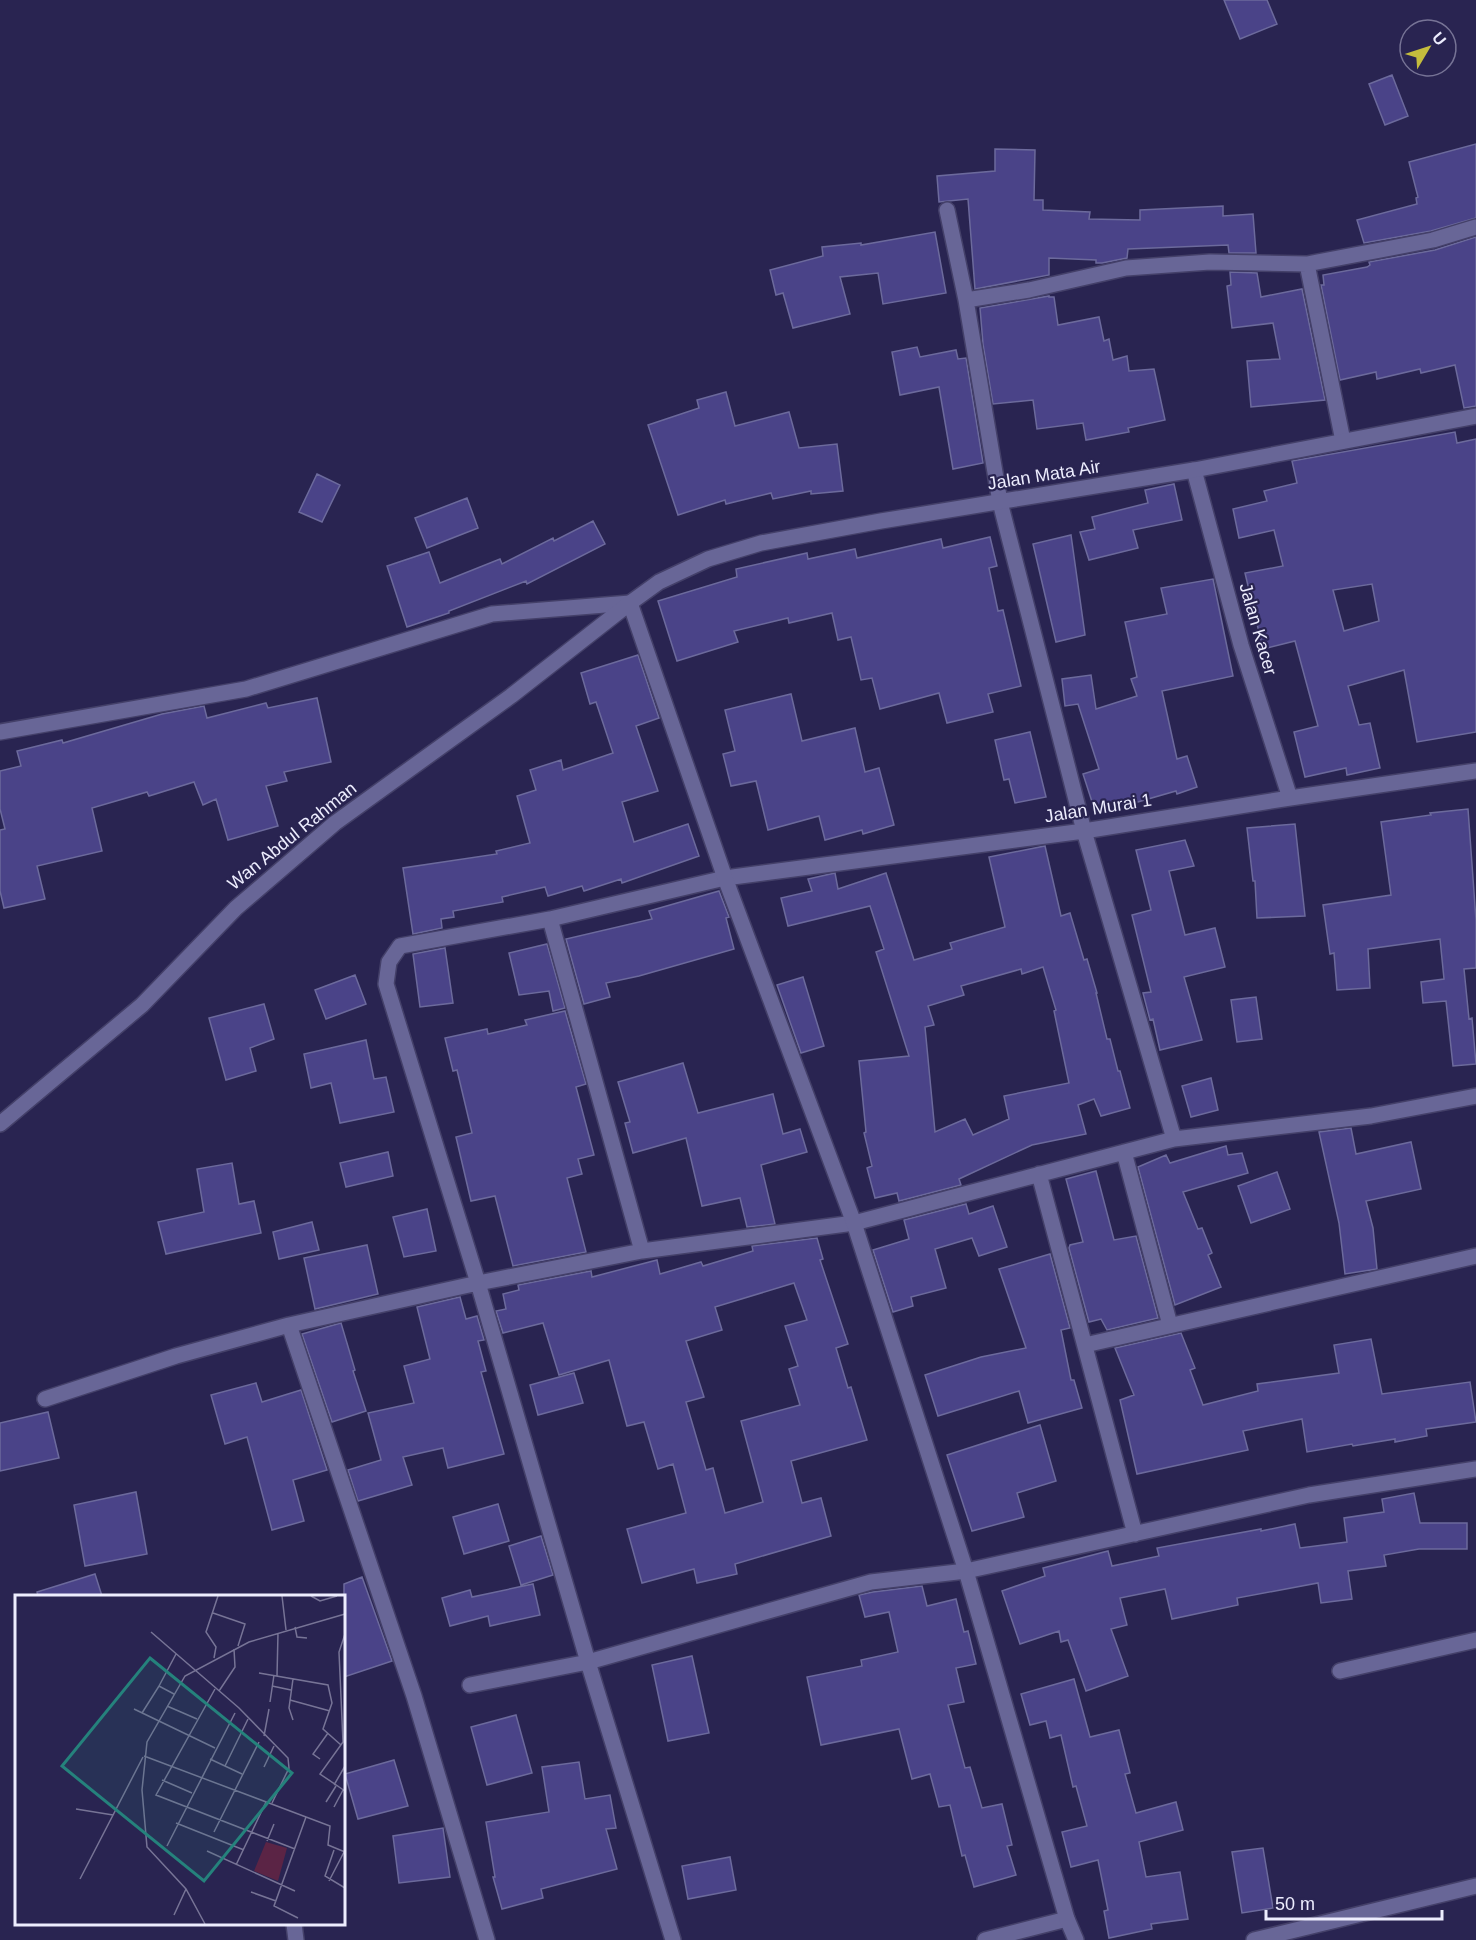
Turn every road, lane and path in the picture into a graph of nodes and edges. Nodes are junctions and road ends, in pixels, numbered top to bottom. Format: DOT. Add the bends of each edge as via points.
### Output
graph roads {
  1 [pos="947,210"];
  2 [pos="1476,227"];
  3 [pos="1307,264"];
  4 [pos="966,300"];
  5 [pos="1476,416"];
  6 [pos="1343,441"];
  7 [pos="1194,470"];
  8 [pos="1000,502"];
  9 [pos="630,603"];
  10 [pos="0,732"];
  11 [pos="1476,771"];
  12 [pos="1290,798"];
  13 [pos="1084,831"];
  14 [pos="725,878"];
  15 [pos="550,919"];
  16 [pos="1476,1096"];
  17 [pos="0,1124"];
  18 [pos="1174,1139"];
  19 [pos="1124,1152"];
  20 [pos="1039,1174"];
  21 [pos="854,1222"];
  22 [pos="642,1251"];
  23 [pos="1476,1256"];
  24 [pos="478,1283"];
  25 [pos="289,1325"];
  26 [pos="1170,1325"];
  27 [pos="1085,1345"];
  28 [pos="45,1399"];
  29 [pos="1476,1469"];
  30 [pos="1136,1534"];
  31 [pos="966,1571"];
  32 [pos="1476,1640"];
  33 [pos="588,1662"];
  34 [pos="1340,1671"];
  35 [pos="470,1685"];
  36 [pos="1476,1886"];
  37 [pos="1067,1919"];
  38 [pos="294,1925"];
  39 [pos="296,1940"];
  40 [pos="487,1940"];
  41 [pos="673,1940"];
  42 [pos="985,1940"];
  43 [pos="1076,1940"];
  44 [pos="1254,1940"];
  1 -- 4 [label="street"];
  2 -- 3 [label="street" via="1433,240"];
  3 -- 4 [label="street" via="1210,262 1126,268"];
  3 -- 6 [label="street"];
  4 -- 8 [label="street"];
  5 -- 6 [label="street, Jalan Mata Air"];
  6 -- 7 [label="street, Jalan Mata Air"];
  7 -- 8 [label="street, Jalan Mata Air"];
  7 -- 12 [label="street, Jalan Kacer" via="1241,645"];
  8 -- 9 [label="street, Jalan Mata Air" via="761,543 708,559 659,582"];
  8 -- 13 [label="street"];
  9 -- 10 [label="street" via="492,614 246,689"];
  9 -- 14 [label="street"];
  9 -- 17 [label="street, Wan Abdul Rahman" via="511,696 335,823 236,908 142,1005"];
  11 -- 12 [label="street, Jalan Murai 1"];
  12 -- 13 [label="street, Jalan Murai 1"];
  13 -- 14 [label="street, Jalan Murai 1"];
  13 -- 18 [label="street"];
  14 -- 15 [label="street, Jalan Murai 1"];
  14 -- 21 [label="street"];
  15 -- 22 [label="street"];
  15 -- 24 [label="street, Jalan Murai 1" via="399,946 389,962 386,984"];
  16 -- 18 [label="street" via="1371,1116"];
  18 -- 19 [label="street"];
  19 -- 20 [label="street"];
  19 -- 26 [label="street"];
  20 -- 21 [label="street"];
  20 -- 27 [label="street"];
  21 -- 22 [label="street"];
  21 -- 31 [label="street"];
  22 -- 24 [label="street"];
  23 -- 26 [label="street"];
  24 -- 25 [label="street"];
  24 -- 33 [label="street, Jalan Murai 1"];
  25 -- 28 [label="street" via="176,1356"];
  25 -- 40 [label="street" via="414,1696"];
  26 -- 27 [label="street"];
  27 -- 30 [label="street"];
  29 -- 30 [label="street" via="1309,1495"];
  30 -- 31 [label="street"];
  31 -- 33 [label="street" via="872,1582"];
  31 -- 37 [label="street"];
  32 -- 34 [label="street"];
  33 -- 35 [label="street"];
  33 -- 41 [label="street, Jalan Murai 1"];
  36 -- 44 [label="street"];
  37 -- 42 [label="street"];
  37 -- 43 [label="street"];
  38 -- 39 [label="street"];
}
